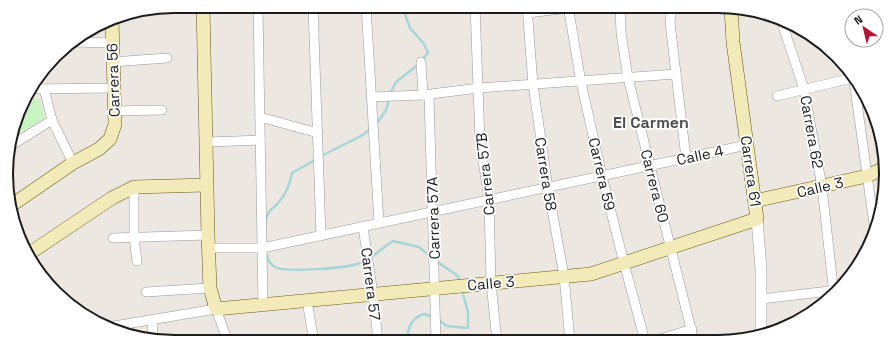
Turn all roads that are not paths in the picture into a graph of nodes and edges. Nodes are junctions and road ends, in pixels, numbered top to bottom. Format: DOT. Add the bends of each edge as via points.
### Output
graph roads {
  1 [pos="203,13"];
  2 [pos="258,13"];
  3 [pos="313,13"];
  4 [pos="366,13"];
  5 [pos="475,13"];
  6 [pos="528,13"];
  7 [pos="569,13"];
  8 [pos="620,13"];
  9 [pos="671,13"];
  10 [pos="731,13"];
  11 [pos="112,25"];
  12 [pos="783,27"];
  13 [pos="82,42"];
  14 [pos="111,43"];
  15 [pos="167,58"];
  16 [pos="112,62"];
  17 [pos="421,62"];
  18 [pos="676,74"];
  19 [pos="628,78"];
  20 [pos="848,79"];
  21 [pos="581,82"];
  22 [pos="533,85"];
  23 [pos="113,88"];
  24 [pos="479,88"];
  25 [pos="38,89"];
  26 [pos="44,89"];
  27 [pos="804,89"];
  28 [pos="856,91"];
  29 [pos="426,95"];
  30 [pos="777,96"];
  31 [pos="371,97"];
  32 [pos="162,110"];
  33 [pos="114,111"];
  34 [pos="260,117"];
  35 [pos="52,120"];
  36 [pos="318,133"];
  37 [pos="260,140"];
  38 [pos="207,142"];
  39 [pos="16,143"];
  40 [pos="747,145"];
  41 [pos="686,158"];
  42 [pos="73,163"];
  43 [pos="650,166"];
  44 [pos="879,171"];
  45 [pos="602,176"];
  46 [pos="867,176"];
  47 [pos="206,185"];
  48 [pos="134,187"];
  49 [pos="822,187"];
  50 [pos="548,188"];
  51 [pos="489,200"];
  52 [pos="755,201"];
  53 [pos="16,203"];
  54 [pos="433,212"];
  55 [pos="873,218"];
  56 [pos="757,219"];
  57 [pos="379,224"];
  58 [pos="363,227"];
  59 [pos="208,235"];
  60 [pos="321,236"];
  61 [pos="134,237"];
  62 [pos="113,238"];
  63 [pos="671,247"];
  64 [pos="209,248"];
  65 [pos="262,248"];
  66 [pos="33,251"];
  67 [pos="137,261"];
  68 [pos="624,263"];
  69 [pos="564,276"];
  70 [pos="491,283"];
  71 [pos="834,285"];
  72 [pos="210,288"];
  73 [pos="434,288"];
  74 [pos="146,292"];
  75 [pos="828,292"];
  76 [pos="373,294"];
  77 [pos="761,299"];
  78 [pos="307,301"];
  79 [pos="263,305"];
  80 [pos="216,309"];
  81 [pos="152,319"];
  82 [pos="119,325"];
  83 [pos="692,330"];
  84 [pos="761,330"];
  85 [pos="153,334"];
  86 [pos="225,335"];
  87 [pos="313,335"];
  88 [pos="377,335"];
  89 [pos="436,335"];
  90 [pos="496,335"];
  91 [pos="569,335"];
  92 [pos="643,335"];
  93 [pos="675,335"];
  94 [pos="693,335"];
  1 -- 38 [label="main road"];
  2 -- 34 [label="street"];
  3 -- 36 [label="street"];
  4 -- 31 [label="street"];
  5 -- 24 [label="street, Carrera 57B"];
  6 -- 22 [label="street, Carrera 58"];
  7 -- 21 [label="street, Carrera 59"];
  8 -- 19 [label="street, Carrera 60"];
  9 -- 18 [label="street"];
  10 -- 40 [label="main road, Carrera 61"];
  11 -- 14 [label="main road, Carrera 56"];
  12 -- 27 [label="street, Carrera 62"];
  13 -- 14 [label="street"];
  14 -- 16 [label="main road, Carrera 56"];
  15 -- 16 [label="street"];
  16 -- 23 [label="main road, Carrera 56"];
  17 -- 29 [label="street, Carrera 57A"];
  18 -- 19 [label="street"];
  18 -- 41 [label="street"];
  19 -- 21 [label="street"];
  19 -- 43 [label="street, Carrera 60"];
  20 -- 27 [label="street"];
  21 -- 22 [label="street"];
  21 -- 45 [label="street, Carrera 59"];
  22 -- 24 [label="street"];
  22 -- 50 [label="street, Carrera 58"];
  23 -- 26 [label="street"];
  23 -- 33 [label="main road, Carrera 56"];
  24 -- 29 [label="street"];
  24 -- 51 [label="street, Carrera 57B" via="480,141"];
  25 -- 26 [label="street"];
  26 -- 35 [label="street"];
  27 -- 30 [label="street"];
  27 -- 49 [label="street, Carrera 62"];
  28 -- 46 [label="street"];
  29 -- 31 [label="street"];
  29 -- 54 [label="street, Carrera 57A"];
  31 -- 57 [label="street"];
  32 -- 33 [label="street"];
  33 -- 42 [label="main road, Carrera 56" via="115,124 110,139 99,149"];
  34 -- 36 [label="street"];
  34 -- 37 [label="street"];
  35 -- 39 [label="street"];
  35 -- 42 [label="street"];
  36 -- 60 [label="street"];
  37 -- 38 [label="street"];
  37 -- 65 [label="street"];
  38 -- 47 [label="main road"];
  40 -- 41 [label="street, Calle 4"];
  40 -- 52 [label="main road, Carrera 61"];
  41 -- 43 [label="street, Calle 4"];
  42 -- 53 [label="main road"];
  43 -- 45 [label="street, Calle 4"];
  43 -- 63 [label="street, Carrera 60"];
  44 -- 46 [label="main road, Calle 3"];
  45 -- 50 [label="street, Calle 4"];
  45 -- 68 [label="street, Carrera 59"];
  46 -- 49 [label="main road, Calle 3"];
  46 -- 55 [label="street"];
  47 -- 48 [label="main road"];
  47 -- 59 [label="main road"];
  48 -- 61 [label="street"];
  48 -- 66 [label="main road" via="112,198"];
  49 -- 52 [label="main road, Calle 3"];
  49 -- 71 [label="street, Carrera 62"];
  50 -- 51 [label="street, Calle 4"];
  50 -- 69 [label="street, Carrera 58"];
  51 -- 54 [label="street, Calle 4"];
  51 -- 70 [label="street, Carrera 57B"];
  52 -- 56 [label="main road, Carrera 61"];
  54 -- 57 [label="street, Calle 4"];
  54 -- 73 [label="street, Carrera 57A"];
  56 -- 63 [label="main road, Calle 3"];
  56 -- 77 [label="street, Carrera 61"];
  57 -- 58 [label="street, Calle 4"];
  58 -- 60 [label="street, Calle 4"];
  58 -- 76 [label="street, Carrera 57"];
  59 -- 61 [label="street"];
  59 -- 64 [label="main road"];
  60 -- 65 [label="street, Calle 4"];
  61 -- 62 [label="street"];
  61 -- 67 [label="street"];
  63 -- 68 [label="main road, Calle 3"];
  63 -- 83 [label="street, Carrera 60"];
  64 -- 65 [label="street, Calle 4"];
  64 -- 72 [label="main road"];
  65 -- 79 [label="street"];
  68 -- 69 [label="main road, Calle 3" via="591,274"];
  68 -- 92 [label="street, Carrera 59"];
  69 -- 70 [label="main road, Calle 3"];
  69 -- 91 [label="street, Carrera 58"];
  70 -- 73 [label="main road, Calle 3"];
  70 -- 90 [label="street, Carrera 57B"];
  72 -- 74 [label="street"];
  72 -- 80 [label="main road"];
  73 -- 76 [label="main road, Calle 3"];
  73 -- 89 [label="street, Carrera 57A"];
  75 -- 77 [label="street"];
  76 -- 78 [label="main road, Calle 3"];
  76 -- 88 [label="street, Carrera 57"];
  77 -- 84 [label="street, Carrera 61"];
  78 -- 79 [label="main road, Calle 3"];
  78 -- 87 [label="street"];
  79 -- 80 [label="main road, Calle 3"];
  80 -- 81 [label="street"];
  80 -- 86 [label="street"];
  81 -- 82 [label="street"];
  81 -- 85 [label="street"];
  83 -- 93 [label="street"];
  83 -- 94 [label="street, Carrera 60"];
}
